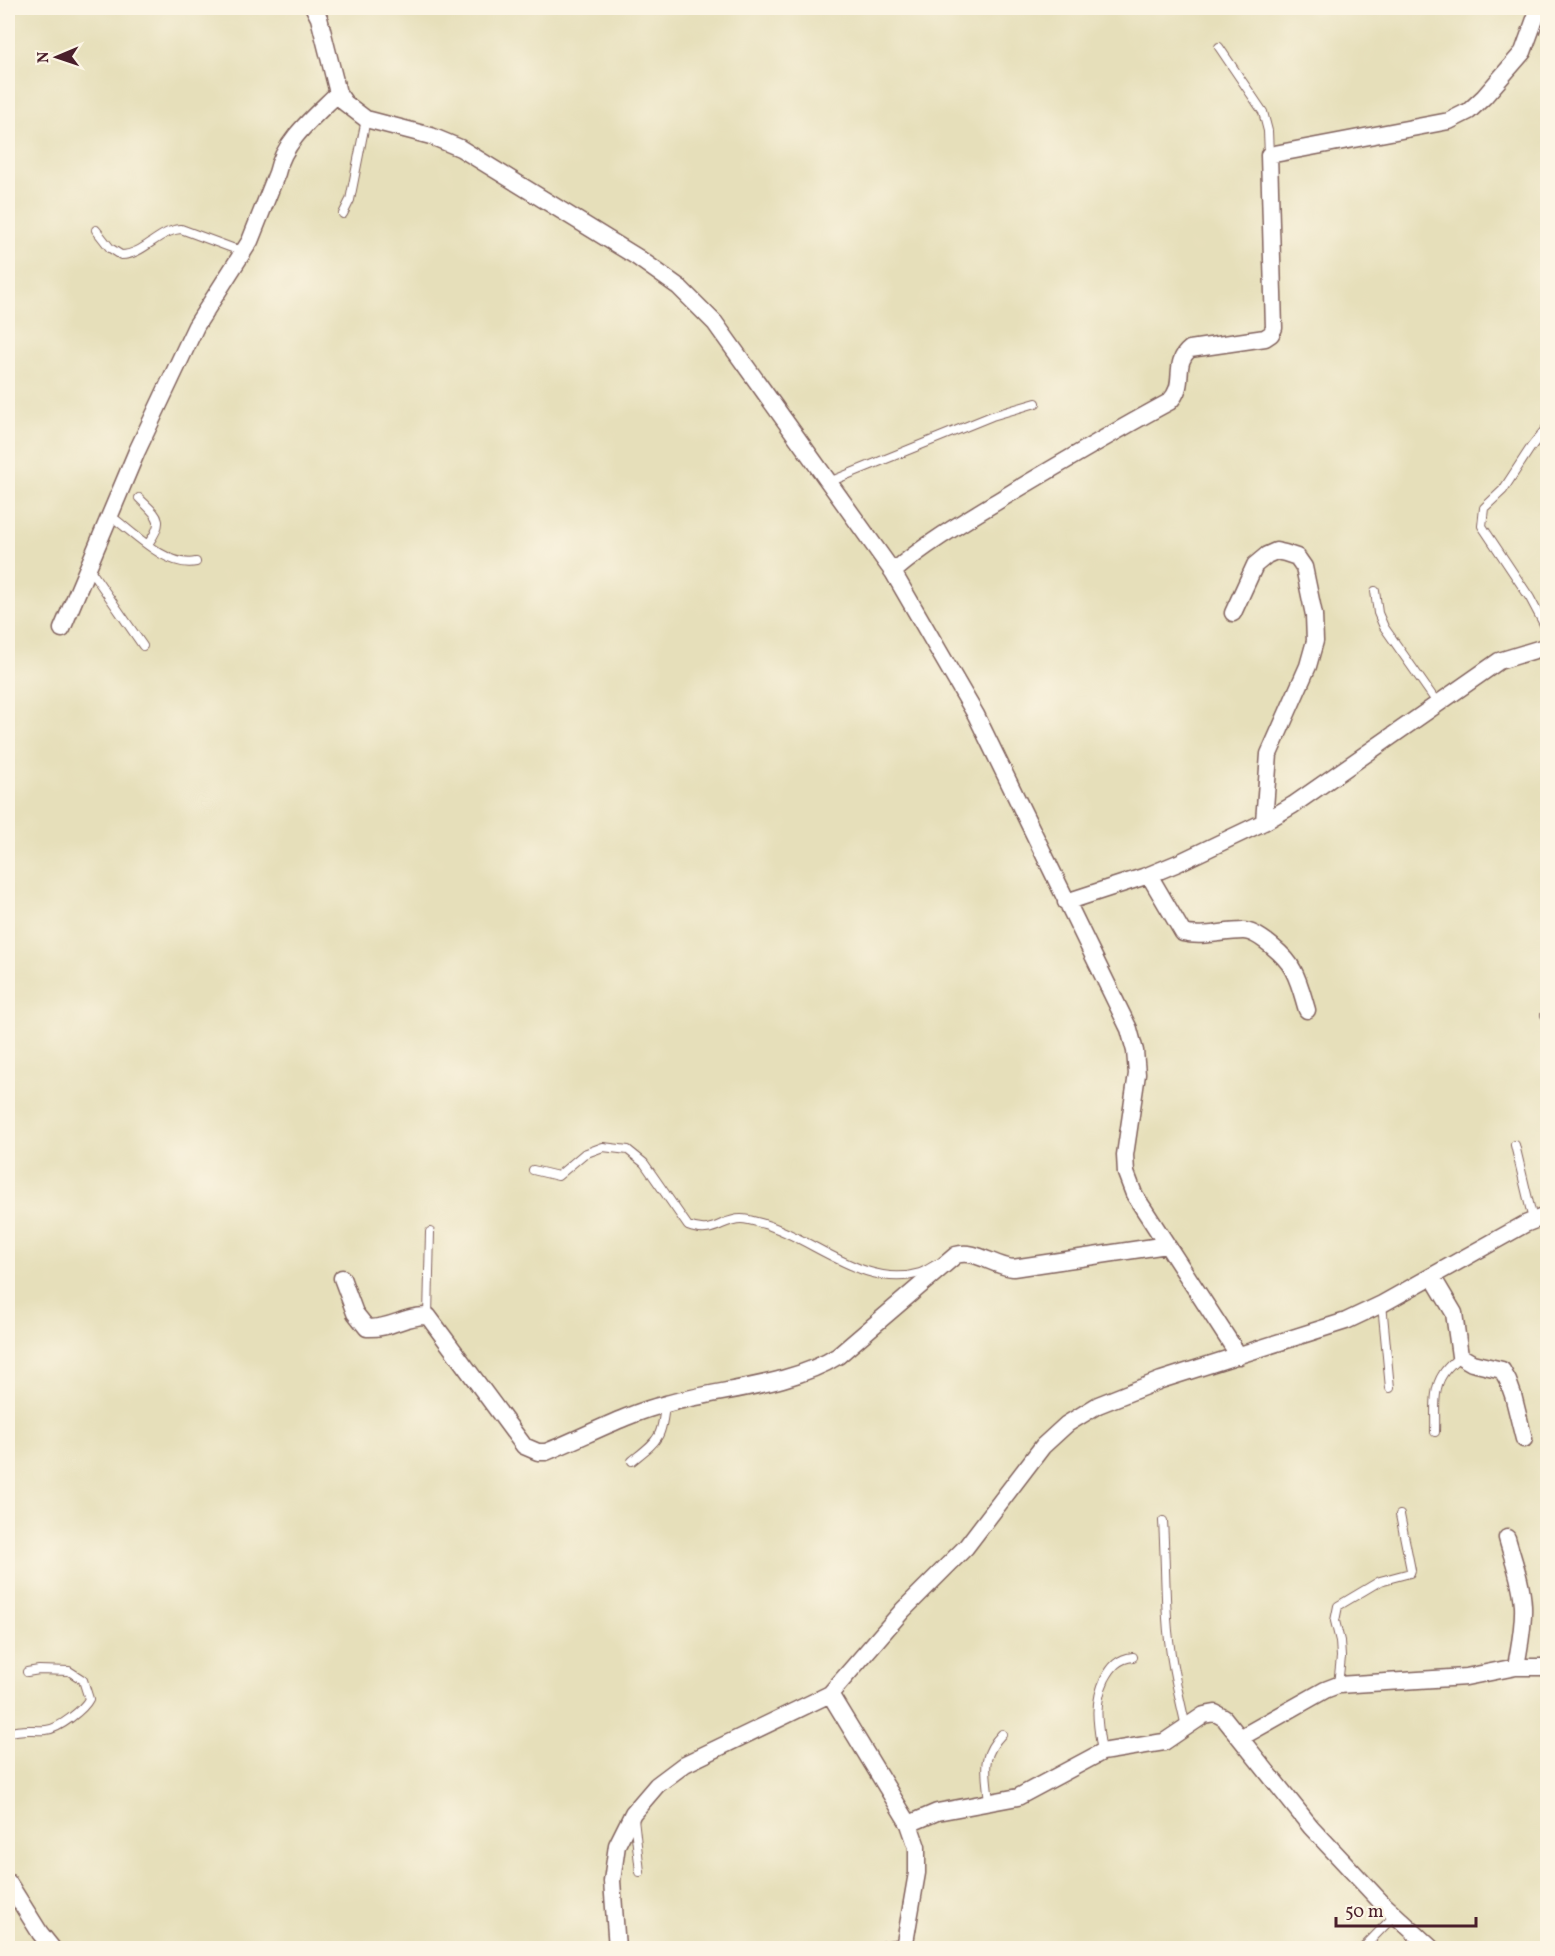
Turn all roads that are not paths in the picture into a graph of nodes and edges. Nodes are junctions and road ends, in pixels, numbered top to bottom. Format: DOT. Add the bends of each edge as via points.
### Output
graph roads {
  1 [pos="314,8"];
  2 [pos="1539,8"];
  3 [pos="1220,47"];
  4 [pos="338,93"];
  5 [pos="366,119"];
  6 [pos="1269,155"];
  7 [pos="342,214"];
  8 [pos="96,230"];
  9 [pos="243,252"];
  10 [pos="1036,403"];
  11 [pos="1548,426"];
  12 [pos="829,482"];
  13 [pos="139,498"];
  14 [pos="111,516"];
  15 [pos="148,544"];
  16 [pos="196,562"];
  17 [pos="89,568"];
  18 [pos="893,572"];
  19 [pos="1375,591"];
  20 [pos="1233,613"];
  21 [pos="62,629"];
  22 [pos="1548,632"];
  23 [pos="142,646"];
  24 [pos="1548,646"];
  25 [pos="1438,704"];
  26 [pos="1264,822"];
  27 [pos="1149,876"];
  28 [pos="1066,902"];
  29 [pos="1307,1010"];
  30 [pos="1515,1145"];
  31 [pos="533,1170"];
  32 [pos="1540,1218"];
  33 [pos="430,1232"];
  34 [pos="1167,1245"];
  35 [pos="956,1255"];
  36 [pos="1432,1276"];
  37 [pos="342,1278"];
  38 [pos="1382,1304"];
  39 [pos="428,1316"];
  40 [pos="1239,1356"];
  41 [pos="1460,1356"];
  42 [pos="1390,1388"];
  43 [pos="665,1404"];
  44 [pos="1435,1432"];
  45 [pos="1524,1439"];
  46 [pos="632,1461"];
  47 [pos="1400,1515"];
  48 [pos="1163,1521"];
  49 [pos="1507,1538"];
  50 [pos="1132,1657"];
  51 [pos="1548,1666"];
  52 [pos="1516,1667"];
  53 [pos="27,1672"];
  54 [pos="1338,1685"];
  55 [pos="830,1694"];
  56 [pos="1186,1727"];
  57 [pos="8,1733"];
  58 [pos="1002,1734"];
  59 [pos="1240,1738"];
  60 [pos="1102,1752"];
  61 [pos="989,1803"];
  62 [pos="633,1813"];
  63 [pos="909,1824"];
  64 [pos="640,1872"];
  65 [pos="8,1882"];
  66 [pos="1395,1915"];
  67 [pos="904,1945"];
  68 [pos="52,1948"];
  69 [pos="617,1948"];
  70 [pos="872,1948"];
  71 [pos="1363,1948"];
  72 [pos="1431,1948"];
  1 -- 4 [label="street"];
  2 -- 6 [label="street" via="1523,52 1469,111 1449,121"];
  3 -- 6 [label="lane" via="1263,112"];
  4 -- 5 [label="street"];
  4 -- 9 [label="street" via="287,149"];
  5 -- 7 [label="lane" via="350,200"];
  5 -- 12 [label="street" via="460,147 638,257 679,287 715,323"];
  6 -- 18 [label="street" via="1274,328 1271,334 1190,349 1180,361 1177,394 1169,402 980,512 921,549"];
  8 -- 9 [label="lane" via="121,255 136,252 172,230 181,229"];
  9 -- 14 [label="street" via="195,326"];
  10 -- 12 [label="lane" via="992,416"];
  11 -- 22 [label="lane" via="1503,490 1484,507 1482,526"];
  12 -- 18 [label="street"];
  13 -- 15 [label="lane" via="157,515 159,525"];
  14 -- 15 [label="lane"];
  14 -- 17 [label="street"];
  15 -- 16 [label="lane" via="170,559"];
  17 -- 21 [label="street"];
  17 -- 23 [label="lane"];
  18 -- 28 [label="street" via="976,715"];
  19 -- 25 [label="lane" via="1384,627"];
  20 -- 26 [label="street" via="1255,566 1267,555 1276,551 1297,557 1304,567 1315,641 1269,754"];
  24 -- 25 [label="street" via="1499,661"];
  25 -- 26 [label="street"];
  26 -- 27 [label="street"];
  27 -- 28 [label="street"];
  27 -- 29 [label="street" via="1183,933 1244,931 1260,937 1292,967"];
  28 -- 34 [label="street" via="1129,1029 1137,1074 1126,1173 1134,1194"];
  30 -- 32 [label="lane"];
  31 -- 35 [label="lane" via="558,1176 584,1154 603,1147 628,1150 644,1163 688,1226 700,1231 740,1218 782,1229 828,1255 892,1276 920,1273"];
  32 -- 36 [label="street"];
  33 -- 39 [label="lane"];
  34 -- 35 [label="street" via="1013,1268 972,1254"];
  34 -- 40 [label="street"];
  35 -- 43 [label="street" via="820,1368"];
  36 -- 38 [label="street"];
  36 -- 41 [label="street" via="1454,1313"];
  37 -- 39 [label="street" via="356,1313 367,1328"];
  38 -- 40 [label="street" via="1337,1324"];
  38 -- 42 [label="lane"];
  39 -- 43 [label="street" via="524,1446 531,1450 546,1452"];
  40 -- 55 [label="street" via="1140,1388 1098,1405 1067,1424 1043,1446 966,1547 903,1610"];
  41 -- 44 [label="lane" via="1438,1383"];
  41 -- 45 [label="street" via="1502,1370 1514,1395"];
  43 -- 46 [label="lane" via="658,1441"];
  47 -- 54 [label="lane" via="1410,1574 1380,1581 1338,1606"];
  48 -- 56 [label="lane" via="1168,1629"];
  49 -- 52 [label="street" via="1523,1607"];
  50 -- 60 [label="lane" via="1111,1667 1101,1689 1097,1723"];
  51 -- 52 [label="street"];
  52 -- 54 [label="street" via="1466,1677"];
  53 -- 57 [label="lane" via="69,1671 83,1680 89,1699 85,1707 56,1727"];
  54 -- 59 [label="street"];
  55 -- 62 [label="street" via="685,1764 657,1785"];
  55 -- 63 [label="street"];
  56 -- 59 [label="street" via="1215,1713"];
  56 -- 60 [label="street" via="1164,1742"];
  58 -- 61 [label="lane" via="987,1755"];
  59 -- 66 [label="street" via="1311,1827"];
  60 -- 61 [label="street" via="1017,1797"];
  61 -- 63 [label="street" via="937,1812"];
  62 -- 64 [label="lane"];
  62 -- 69 [label="street" via="617,1845 612,1881"];
  63 -- 67 [label="street" via="917,1847 917,1873"];
  65 -- 68 [label="street"];
  66 -- 71 [label="lane"];
  66 -- 72 [label="street"];
  67 -- 70 [label="lane"];
}
